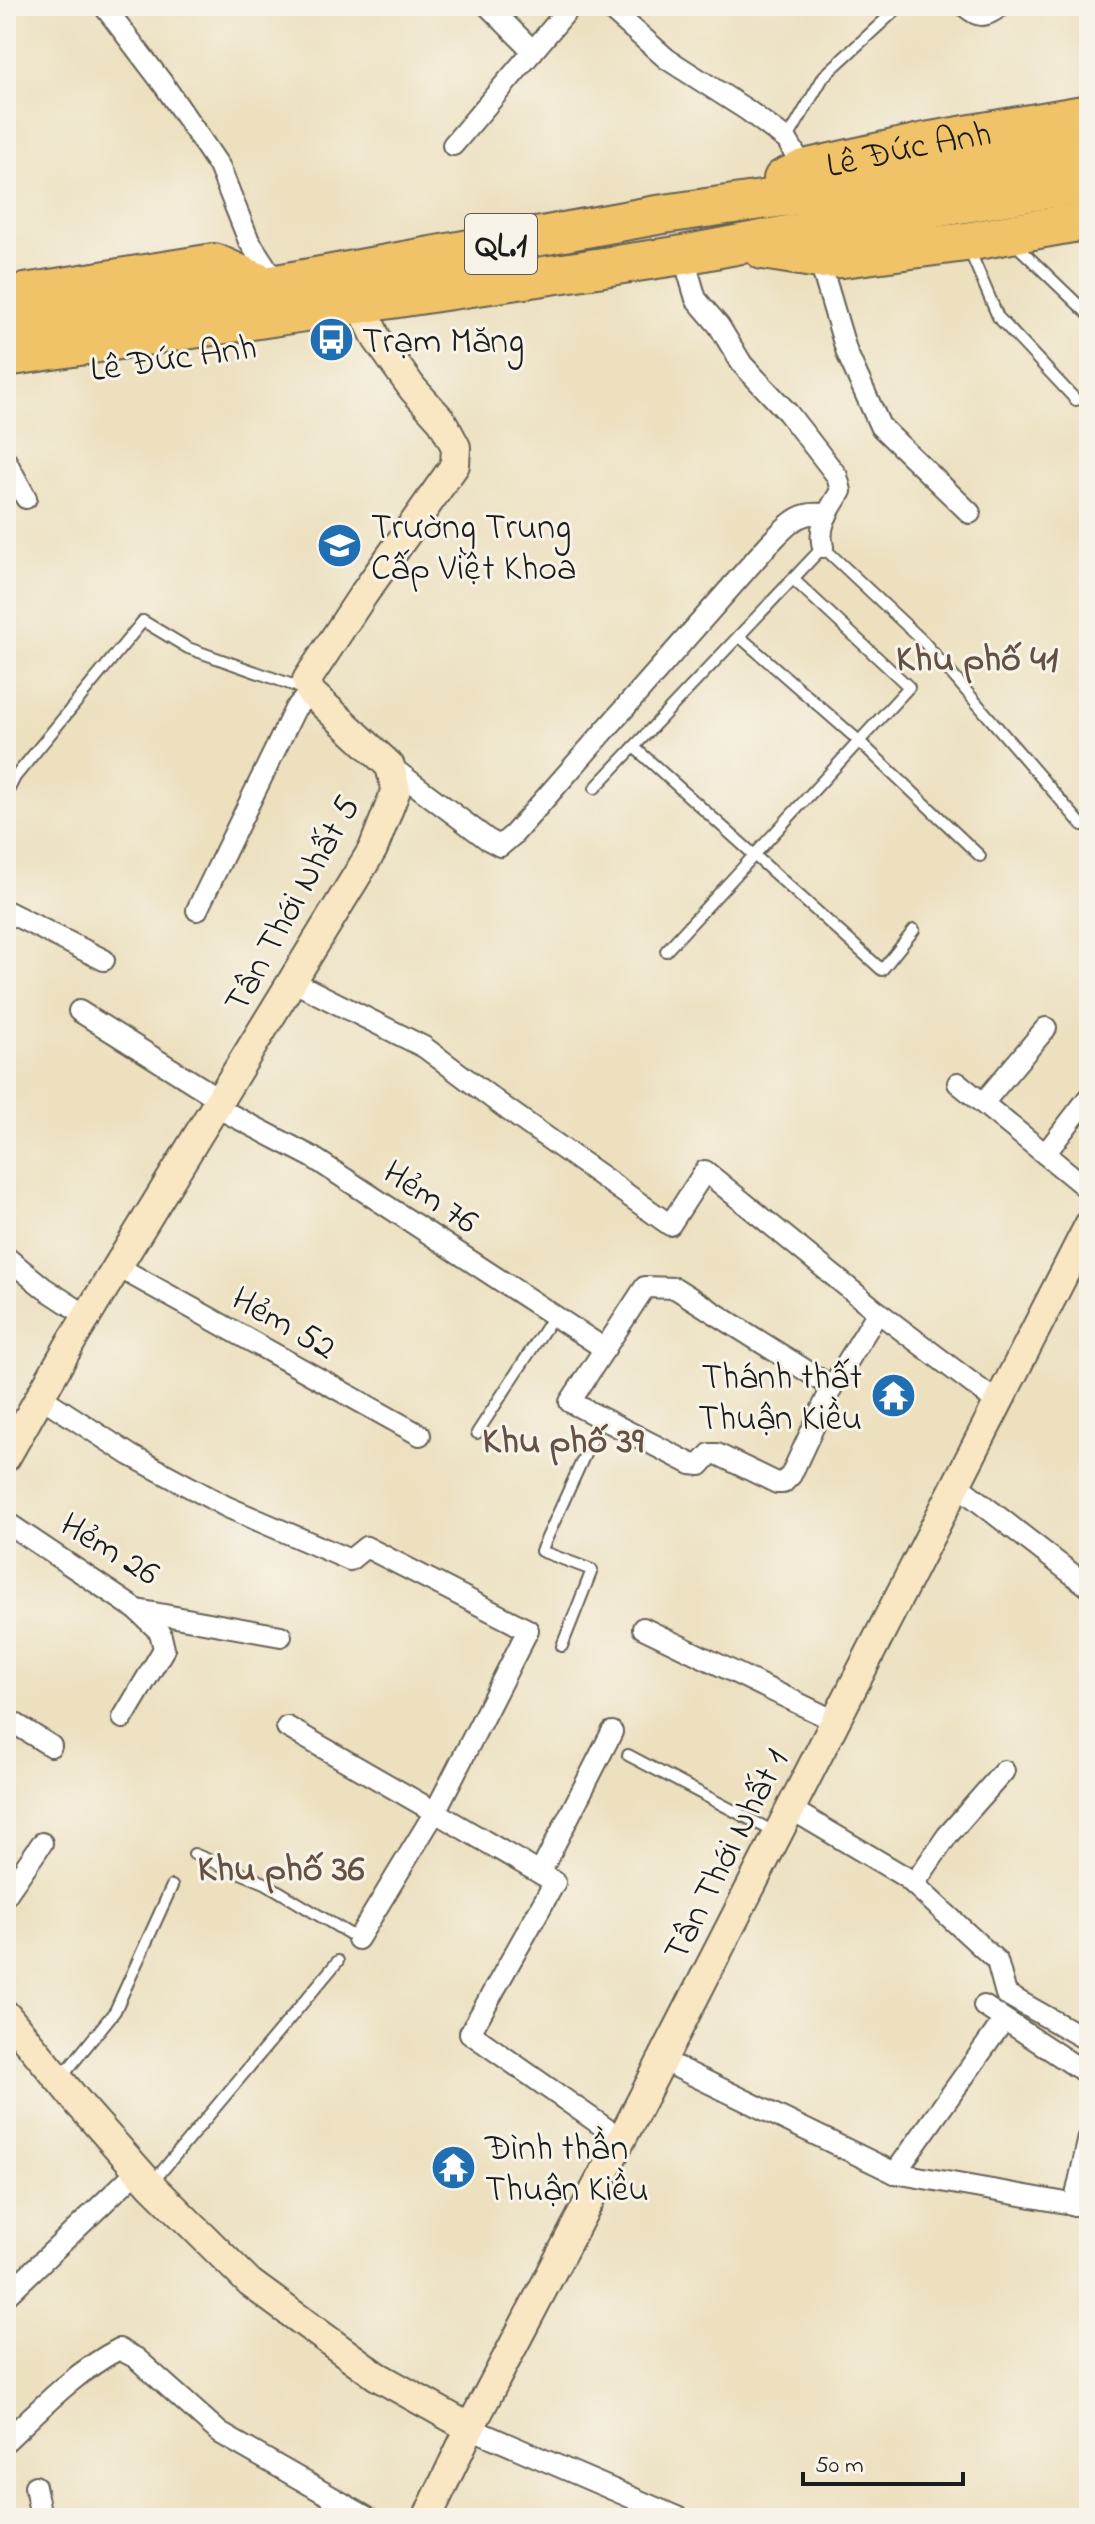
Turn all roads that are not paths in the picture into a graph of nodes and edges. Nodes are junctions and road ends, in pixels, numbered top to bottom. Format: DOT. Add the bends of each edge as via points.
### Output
graph roads {
  1 [pos="104,6"];
  2 [pos="488,6"];
  3 [pos="571,6"];
  4 [pos="607,6"];
  5 [pos="900,6"];
  6 [pos="957,6"];
  7 [pos="1010,6"];
  8 [pos="533,51"];
  9 [pos="1089,114"];
  10 [pos="453,145"];
  11 [pos="1089,149"];
  12 [pos="796,155"];
  13 [pos="1089,182"];
  14 [pos="897,198"];
  15 [pos="736,202"];
  16 [pos="1089,220"];
  17 [pos="1005,235"];
  18 [pos="966,242"];
  19 [pos="737,246"];
  20 [pos="683,255"];
  21 [pos="819,259"];
  22 [pos="272,285"];
  23 [pos="6,296"];
  24 [pos="346,307"];
  25 [pos="1089,315"];
  26 [pos="6,323"];
  27 [pos="6,357"];
  28 [pos="6,379"];
  29 [pos="1076,400"];
  30 [pos="6,461"];
  31 [pos="26,498"];
  32 [pos="970,513"];
  33 [pos="827,515"];
  34 [pos="823,547"];
  35 [pos="793,579"];
  36 [pos="739,636"];
  37 [pos="310,692"];
  38 [pos="859,741"];
  39 [pos="634,747"];
  40 [pos="390,766"];
  41 [pos="595,788"];
  42 [pos="6,795"];
  43 [pos="1089,824"];
  44 [pos="980,856"];
  45 [pos="753,857"];
  46 [pos="197,910"];
  47 [pos="6,911"];
  48 [pos="914,930"];
  49 [pos="666,951"];
  50 [pos="104,960"];
  51 [pos="292,981"];
  52 [pos="79,1011"];
  53 [pos="1046,1028"];
  54 [pos="958,1083"];
  55 [pos="1089,1097"];
  56 [pos="218,1103"];
  57 [pos="983,1103"];
  58 [pos="1045,1154"];
  59 [pos="1089,1190"];
  60 [pos="1089,1225"];
  61 [pos="6,1257"];
  62 [pos="118,1267"];
  63 [pos="878,1312"];
  64 [pos="554,1315"];
  65 [pos="87,1316"];
  66 [pos="605,1349"];
  67 [pos="832,1387"];
  68 [pos="41,1397"];
  69 [pos="998,1403"];
  70 [pos="601,1419"];
  71 [pos="477,1433"];
  72 [pos="420,1435"];
  73 [pos="6,1457"];
  74 [pos="956,1484"];
  75 [pos="6,1522"];
  76 [pos="1089,1587"];
  77 [pos="137,1610"];
  78 [pos="643,1628"];
  79 [pos="281,1636"];
  80 [pos="562,1646"];
  81 [pos="6,1718"];
  82 [pos="123,1718"];
  83 [pos="835,1721"];
  84 [pos="287,1727"];
  85 [pos="612,1732"];
  86 [pos="51,1746"];
  87 [pos="628,1755"];
  88 [pos="1004,1771"];
  89 [pos="791,1809"];
  90 [pos="435,1812"];
  91 [pos="778,1834"];
  92 [pos="42,1843"];
  93 [pos="194,1854"];
  94 [pos="540,1873"];
  95 [pos="914,1884"];
  96 [pos="172,1886"];
  97 [pos="6,1895"];
  98 [pos="358,1939"];
  99 [pos="338,1961"];
  100 [pos="984,2006"];
  101 [pos="7,2018"];
  102 [pos="1004,2020"];
  103 [pos="1089,2041"];
  104 [pos="662,2060"];
  105 [pos="1089,2075"];
  106 [pos="59,2080"];
  107 [pos="1089,2137"];
  108 [pos="621,2139"];
  109 [pos="895,2173"];
  110 [pos="144,2177"];
  111 [pos="1082,2206"];
  112 [pos="6,2296"];
  113 [pos="470,2428"];
  114 [pos="6,2441"];
  115 [pos="35,2486"];
  116 [pos="41,2518"];
  117 [pos="368,2518"];
  118 [pos="427,2518"];
  119 [pos="679,2518"];
  1 -- 22 [label="street" via="219,166"];
  2 -- 8 [label="street"];
  3 -- 8 [label="street"];
  4 -- 12 [label="street" via="667,59 747,110"];
  5 -- 12 [label="lane" via="824,76"];
  6 -- 7 [label="lane" via="974,20 986,21"];
  8 -- 10 [label="street"];
  9 -- 12 [label="highway, Lê Đức Anh / QL.1" via="925,142"];
  11 -- 14 [label="highway, QL.1"];
  12 -- 15 [label="highway, Lê Đức Anh / QL.1"];
  13 -- 14 [label="highway, QL.1"];
  14 -- 15 [label="highway, Lê Đức Anh / QL.1"];
  14 -- 19 [label="highway, Lê Đức Anh / QL.1"];
  15 -- 22 [label="highway, Lê Đức Anh / QL.1"];
  16 -- 17 [label="highway, Lê Đức Anh / QL.1"];
  17 -- 18 [label="highway, Lê Đức Anh / QL.1"];
  17 -- 25 [label="lane"];
  18 -- 21 [label="highway, Lê Đức Anh / QL.1"];
  18 -- 29 [label="lane" via="998,317"];
  19 -- 20 [label="highway, Lê Đức Anh / QL.1"];
  19 -- 21 [label="highway, Lê Đức Anh / QL.1"];
  20 -- 24 [label="highway, Lê Đức Anh / QL.1"];
  20 -- 33 [label="street" via="696,299 742,364 837,476 841,491"];
  21 -- 32 [label="street" via="847,353 880,426"];
  22 -- 23 [label="highway, Lê Đức Anh" via="214,263"];
  22 -- 26 [label="highway, Lê Đức Anh / QL.1"];
  24 -- 27 [label="highway, Lê Đức Anh / QL.1"];
  24 -- 28 [label="highway, Lê Đức Anh / QL.1" via="289,340"];
  24 -- 37 [label="street" via="442,421 456,447 455,465 307,680"];
  30 -- 31 [label="street"];
  33 -- 34 [label="street" via="820,537"];
  33 -- 40 [label="street" via="812,512 794,520 768,545 500,846"];
  34 -- 35 [label="lane"];
  34 -- 43 [label="lane" via="923,641 1082,825"];
  35 -- 36 [label="lane"];
  35 -- 38 [label="lane" via="909,687"];
  36 -- 38 [label="lane"];
  36 -- 39 [label="lane"];
  37 -- 40 [label="street, Tân Thới Nhất 5"];
  37 -- 42 [label="lane" via="188,648 143,621 15,777"];
  37 -- 46 [label="street" via="295,709"];
  38 -- 44 [label="lane"];
  38 -- 45 [label="lane"];
  39 -- 41 [label="lane"];
  39 -- 45 [label="lane"];
  40 -- 51 [label="street, Tân Thới Nhất 5" via="396,790 373,849"];
  45 -- 48 [label="lane" via="882,970"];
  45 -- 49 [label="lane"];
  47 -- 50 [label="street"];
  51 -- 56 [label="street, Tân Thới Nhất 5"];
  51 -- 63 [label="street" via="424,1047 670,1225 705,1171"];
  52 -- 56 [label="street, Hẻm 76"];
  53 -- 57 [label="street"];
  54 -- 57 [label="street"];
  55 -- 58 [label="street"];
  56 -- 62 [label="street, Tân Thới Nhất 5"];
  56 -- 64 [label="street, Hẻm 76" via="312,1157"];
  57 -- 58 [label="street"];
  58 -- 59 [label="street"];
  60 -- 69 [label="street, Tân Thới Nhất 1"];
  61 -- 65 [label="street"];
  62 -- 65 [label="street, Tân Thới Nhất 5"];
  62 -- 72 [label="street, Hẻm 52"];
  63 -- 67 [label="street"];
  63 -- 69 [label="street"];
  64 -- 66 [label="street, Hẻm 76"];
  64 -- 71 [label="lane"];
  65 -- 68 [label="street, Tân Thới Nhất 5"];
  66 -- 67 [label="street" via="645,1287 675,1288"];
  66 -- 70 [label="street" via="570,1402"];
  67 -- 70 [label="street" via="783,1483 717,1454 700,1465 691,1464"];
  68 -- 73 [label="street, Tân Thới Nhất 5"];
  68 -- 90 [label="street" via="130,1455 227,1507 350,1560 366,1547 528,1630"];
  69 -- 74 [label="street, Tân Thới Nhất 1"];
  70 -- 80 [label="lane" via="541,1551 592,1570"];
  74 -- 76 [label="street"];
  74 -- 83 [label="street, Tân Thới Nhất 1"];
  75 -- 77 [label="street, Hẻm 26"];
  77 -- 79 [label="street, Hẻm 26"];
  77 -- 82 [label="street" via="160,1632 164,1649"];
  78 -- 83 [label="street"];
  81 -- 86 [label="street"];
  83 -- 89 [label="street, Tân Thới Nhất 1"];
  84 -- 90 [label="street"];
  85 -- 94 [label="street"];
  87 -- 91 [label="lane"];
  88 -- 95 [label="street" via="949,1833"];
  89 -- 91 [label="street, Tân Thới Nhất 1"];
  89 -- 95 [label="street"];
  90 -- 94 [label="street"];
  90 -- 98 [label="street"];
  91 -- 104 [label="street, Tân Thới Nhất 1"];
  92 -- 97 [label="street"];
  93 -- 98 [label="lane" via="265,1883"];
  94 -- 108 [label="street" via="555,1882 470,2033"];
  95 -- 103 [label="street" via="997,1961 1006,1994"];
  96 -- 106 [label="lane" via="115,2011"];
  99 -- 110 [label="lane"];
  100 -- 102 [label="street"];
  101 -- 106 [label="street"];
  102 -- 105 [label="street"];
  102 -- 109 [label="street"];
  104 -- 108 [label="street, Tân Thới Nhất 1"];
  104 -- 109 [label="street"];
  106 -- 110 [label="street"];
  107 -- 111 [label="street"];
  108 -- 113 [label="street, Tân Thới Nhất 1"];
  109 -- 111 [label="street"];
  110 -- 112 [label="street"];
  110 -- 113 [label="street" via="250,2283 377,2376"];
  113 -- 118 [label="street, Tân Thới Nhất 1"];
  113 -- 119 [label="street"];
  114 -- 117 [label="street" via="90,2365 119,2349 220,2433"];
  115 -- 116 [label="street"];
}
